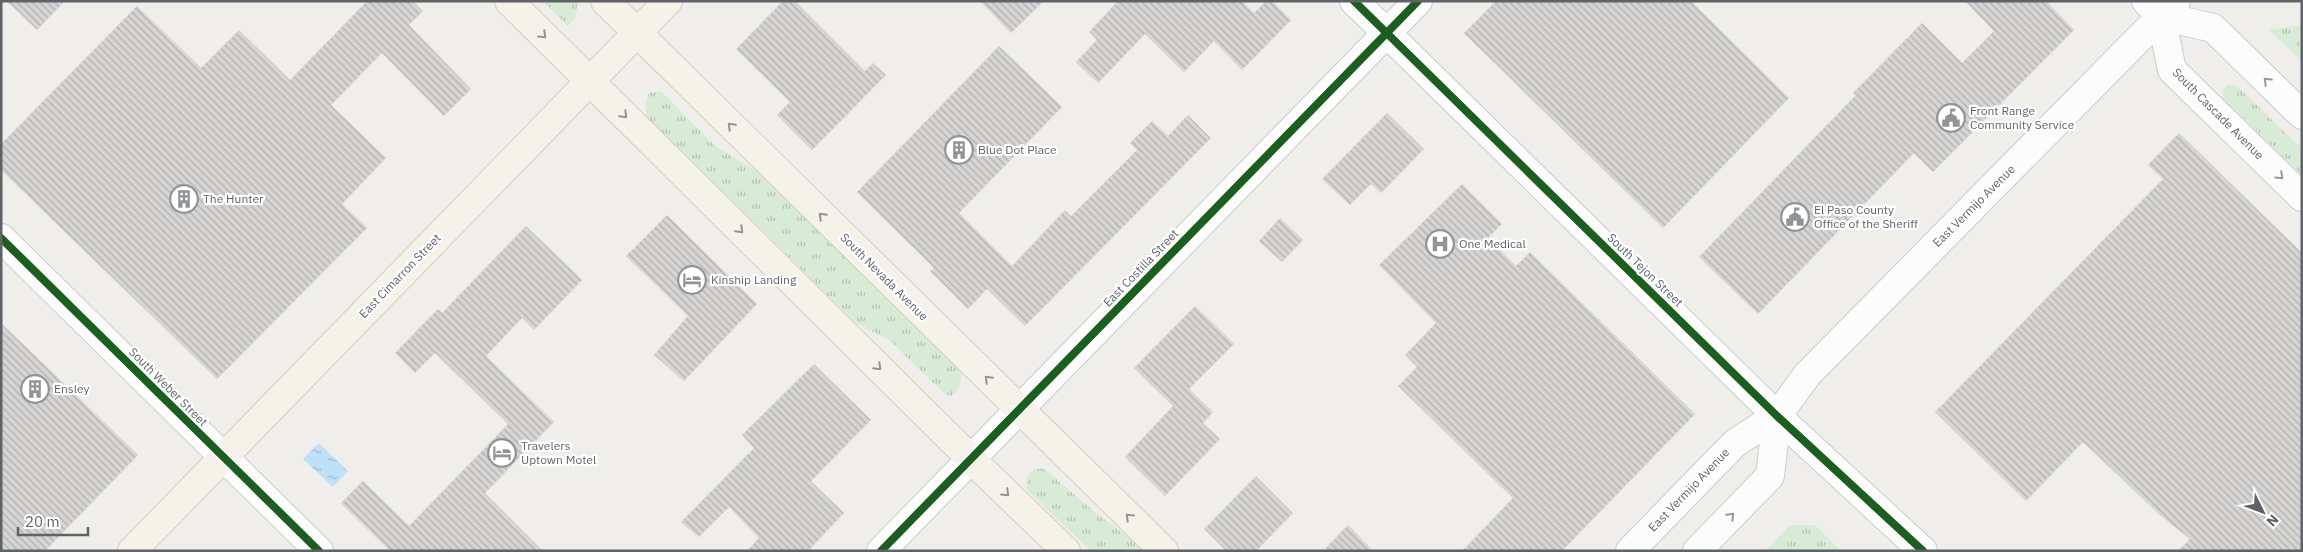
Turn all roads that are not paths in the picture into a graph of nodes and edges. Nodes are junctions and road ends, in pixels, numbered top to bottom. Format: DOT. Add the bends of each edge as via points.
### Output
graph roads {
  1 [pos="509,1"];
  2 [pos="604,1"];
  3 [pos="668,1"];
  4 [pos="1354,1"];
  5 [pos="1418,1"];
  6 [pos="2161,6"];
  7 [pos="637,33"];
  8 [pos="1387,33"];
  9 [pos="590,81"];
  10 [pos="2302,115"];
  11 [pos="2302,197"];
  12 [pos="1,238"];
  13 [pos="1019,410"];
  14 [pos="1777,416"];
  15 [pos="223,457"];
  16 [pos="970,459"];
  17 [pos="132,551"];
  18 [pos="318,551"];
  19 [pos="881,551"];
  20 [pos="1066,551"];
  21 [pos="1164,551"];
  22 [pos="1630,551"];
  23 [pos="1697,551"];
  24 [pos="1923,551"];
  1 -- 9 [label="main road, one-way"];
  2 -- 7 [label="main road, South Nevada Avenue"];
  3 -- 7 [label="main road, East Cimarron Street"];
  4 -- 8 [label="street, South Tejon Street"];
  5 -- 8 [label="street, East Costilla Street"];
  10 -- 6 [label="street, one-way" via="2213,28"];
  6 -- 11 [label="street, South Cascade Avenue, one-way" via="2172,70"];
  6 -- 14 [label="street, East Vermijo Avenue" via="1807,376"];
  7 -- 9 [label="main road, East Cimarron Street"];
  13 -- 7 [label="main road, South Nevada Avenue, one-way"];
  8 -- 13 [label="street, East Costilla Street"];
  8 -- 14 [label="street, South Tejon Street"];
  9 -- 15 [label="main road, East Cimarron Street"];
  9 -- 16 [label="main road, one-way"];
  12 -- 15 [label="street, South Weber Street"];
  13 -- 16 [label="street, East Costilla Street"];
  21 -- 13 [label="main road, South Nevada Avenue, one-way"];
  14 -- 22 [label="street, East Vermijo Avenue" via="1735,442"];
  23 -- 14 [label="street, one-way" via="1770,476"];
  14 -- 24 [label="street, South Tejon Street"];
  15 -- 17 [label="main road, East Cimarron Street"];
  15 -- 18 [label="street, South Weber Street"];
  16 -- 19 [label="street, East Costilla Street"];
  16 -- 20 [label="main road, one-way"];
}
